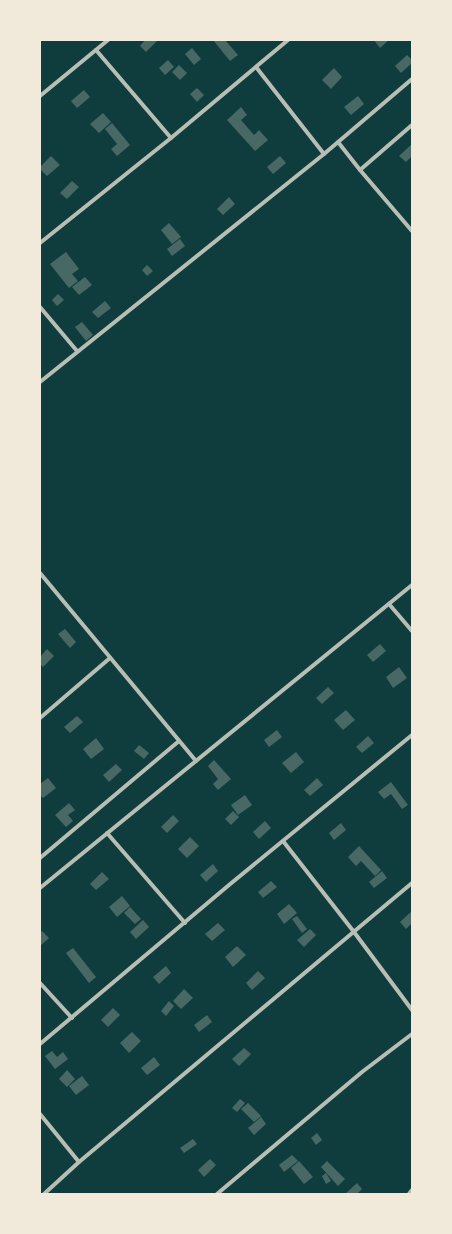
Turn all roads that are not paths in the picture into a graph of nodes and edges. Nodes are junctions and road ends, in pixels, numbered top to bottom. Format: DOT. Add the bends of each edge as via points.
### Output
graph roads {
  1 [pos="108,40"];
  2 [pos="288,40"];
  3 [pos="96,50"];
  4 [pos="256,67"];
  5 [pos="412,79"];
  6 [pos="40,96"];
  7 [pos="412,125"];
  8 [pos="171,138"];
  9 [pos="338,142"];
  10 [pos="324,154"];
  11 [pos="360,170"];
  12 [pos="412,231"];
  13 [pos="40,243"];
  14 [pos="40,307"];
  15 [pos="77,351"];
  16 [pos="40,382"];
  17 [pos="40,573"];
  18 [pos="412,585"];
  19 [pos="389,604"];
  20 [pos="412,632"];
  21 [pos="110,658"];
  22 [pos="40,718"];
  23 [pos="412,735"];
  24 [pos="179,741"];
  25 [pos="196,761"];
  26 [pos="107,834"];
  27 [pos="283,841"];
  28 [pos="40,858"];
  29 [pos="412,884"];
  30 [pos="40,888"];
  31 [pos="185,922"];
  32 [pos="354,932"];
  33 [pos="40,983"];
  34 [pos="412,1010"];
  35 [pos="72,1018"];
  36 [pos="412,1034"];
  37 [pos="40,1044"];
  38 [pos="40,1114"];
  39 [pos="79,1162"];
  40 [pos="412,1190"];
  41 [pos="44,1194"];
  42 [pos="217,1194"];
  43 [pos="409,1194"];
  1 -- 3 [label="street"];
  2 -- 4 [label="street"];
  3 -- 6 [label="street"];
  3 -- 8 [label="street"];
  4 -- 8 [label="street"];
  4 -- 10 [label="street"];
  5 -- 9 [label="street"];
  7 -- 11 [label="street"];
  8 -- 13 [label="street"];
  9 -- 10 [label="street"];
  9 -- 11 [label="street"];
  10 -- 15 [label="street"];
  11 -- 12 [label="street"];
  14 -- 15 [label="street"];
  15 -- 16 [label="street"];
  17 -- 21 [label="street"];
  18 -- 19 [label="street"];
  19 -- 20 [label="street"];
  19 -- 25 [label="street"];
  21 -- 22 [label="street"];
  21 -- 24 [label="street"];
  23 -- 27 [label="street"];
  24 -- 25 [label="street"];
  24 -- 28 [label="street"];
  25 -- 26 [label="street"];
  26 -- 30 [label="street"];
  26 -- 31 [label="street"];
  27 -- 31 [label="street"];
  27 -- 32 [label="street"];
  29 -- 32 [label="street"];
  31 -- 35 [label="street"];
  32 -- 34 [label="street"];
  32 -- 39 [label="street"];
  33 -- 35 [label="street"];
  35 -- 37 [label="street"];
  36 -- 42 [label="street" via="362,1072"];
  38 -- 39 [label="street"];
  39 -- 41 [label="street"];
  40 -- 43 [label="street"];
}
